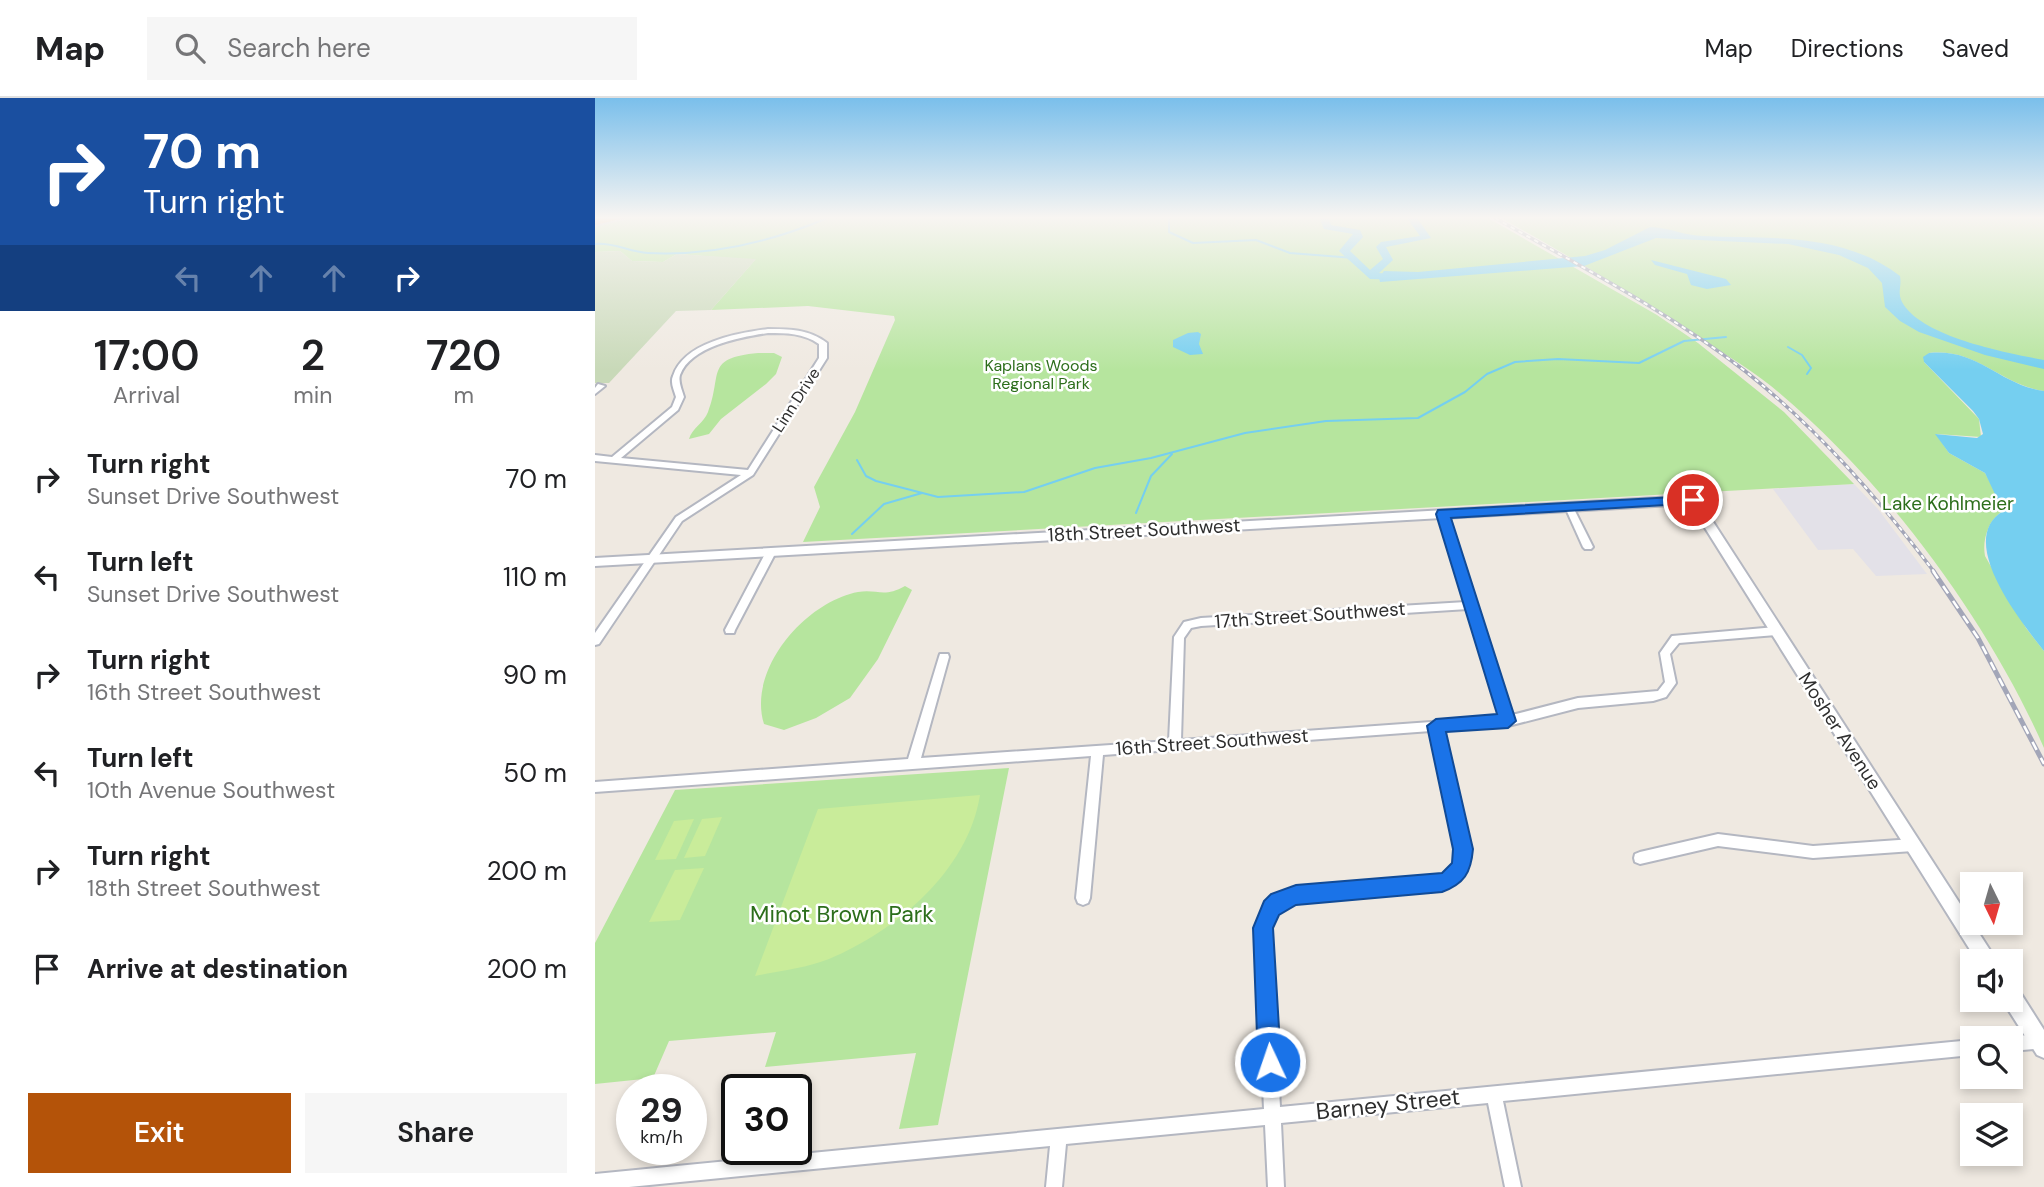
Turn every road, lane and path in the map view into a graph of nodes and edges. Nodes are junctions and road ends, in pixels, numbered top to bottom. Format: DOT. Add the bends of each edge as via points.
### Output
graph roads {
  1 [pos="595,458"];
  2 [pos="614,460"];
  3 [pos="750,473"];
  4 [pos="1693,500"];
  5 [pos="1569,507"];
  6 [pos="1443,514"];
  7 [pos="1588,547"];
  8 [pos="771,552"];
  9 [pos="650,559"];
  10 [pos="595,562"];
  11 [pos="1472,605"];
  12 [pos="730,630"];
  13 [pos="1776,631"];
  14 [pos="595,641"];
  15 [pos="944,657"];
  16 [pos="1508,721"];
  17 [pos="1436,726"];
  18 [pos="1175,745"];
  19 [pos="1098,750"];
  20 [pos="913,764"];
  21 [pos="595,787"];
  22 [pos="1913,845"];
  23 [pos="1640,858"];
  24 [pos="1083,898"];
  25 [pos="1980,949"];
  26 [pos="2022,1012"];
  27 [pos="2042,1043"];
  28 [pos="2023,1044"];
  29 [pos="1960,1049"];
  30 [pos="1494,1094"];
  31 [pos="1272,1115"];
  32 [pos="1059,1136"];
  33 [pos="595,1182"];
  34 [pos="1054,1187"];
  35 [pos="1276,1187"];
  36 [pos="1513,1187"];
  1 -- 2 [label="street"];
  2 -- 3 [label="street"];
  2 -- 3 [label="street, Linn Drive" via="675,408 680,397 676,376 694,355 752,333 783,330 815,336 825,347 823,358"];
  3 -- 9 [label="street, Linn Drive" via="679,519"];
  4 -- 5 [label="street, 18th Street Southwest"];
  4 -- 13 [label="street, Mosher Avenue"];
  5 -- 6 [label="street, 18th Street Southwest"];
  5 -- 7 [label="street"];
  6 -- 8 [label="street, 18th Street Southwest"];
  6 -- 11 [label="street"];
  8 -- 9 [label="street, 18th Street Southwest"];
  8 -- 12 [label="street"];
  9 -- 10 [label="street, 18th Street Southwest"];
  9 -- 14 [label="street, Linn Drive"];
  11 -- 16 [label="street"];
  11 -- 18 [label="street, 17th Street Southwest" via="1188,625 1179,637"];
  13 -- 16 [label="street, 16th Street Southwest" via="1676,639 1664,653 1671,683 1662,694 1579,703"];
  13 -- 22 [label="street, Mosher Avenue"];
  15 -- 20 [label="street"];
  16 -- 17 [label="street, 16th Street Southwest"];
  17 -- 18 [label="street, 16th Street Southwest"];
  17 -- 31 [label="street" via="1463,849 1457,873 1442,883 1289,897 1279,901 1266,917"];
  18 -- 19 [label="street, 16th Street Southwest"];
  19 -- 20 [label="street, 16th Street Southwest"];
  19 -- 24 [label="street"];
  20 -- 21 [label="street, 16th Street Southwest"];
  22 -- 23 [label="street" via="1813,852 1719,840"];
  22 -- 25 [label="street, Mosher Avenue"];
  26 -- 27 [label="street"];
  27 -- 28 [label="street"];
  29 -- 30 [label="street, Barney Street"];
  30 -- 31 [label="street, Barney Street"];
  30 -- 36 [label="street"];
  31 -- 32 [label="street, Barney Street"];
  31 -- 35 [label="street"];
  32 -- 33 [label="street, Barney Street"];
  32 -- 34 [label="street"];
}
